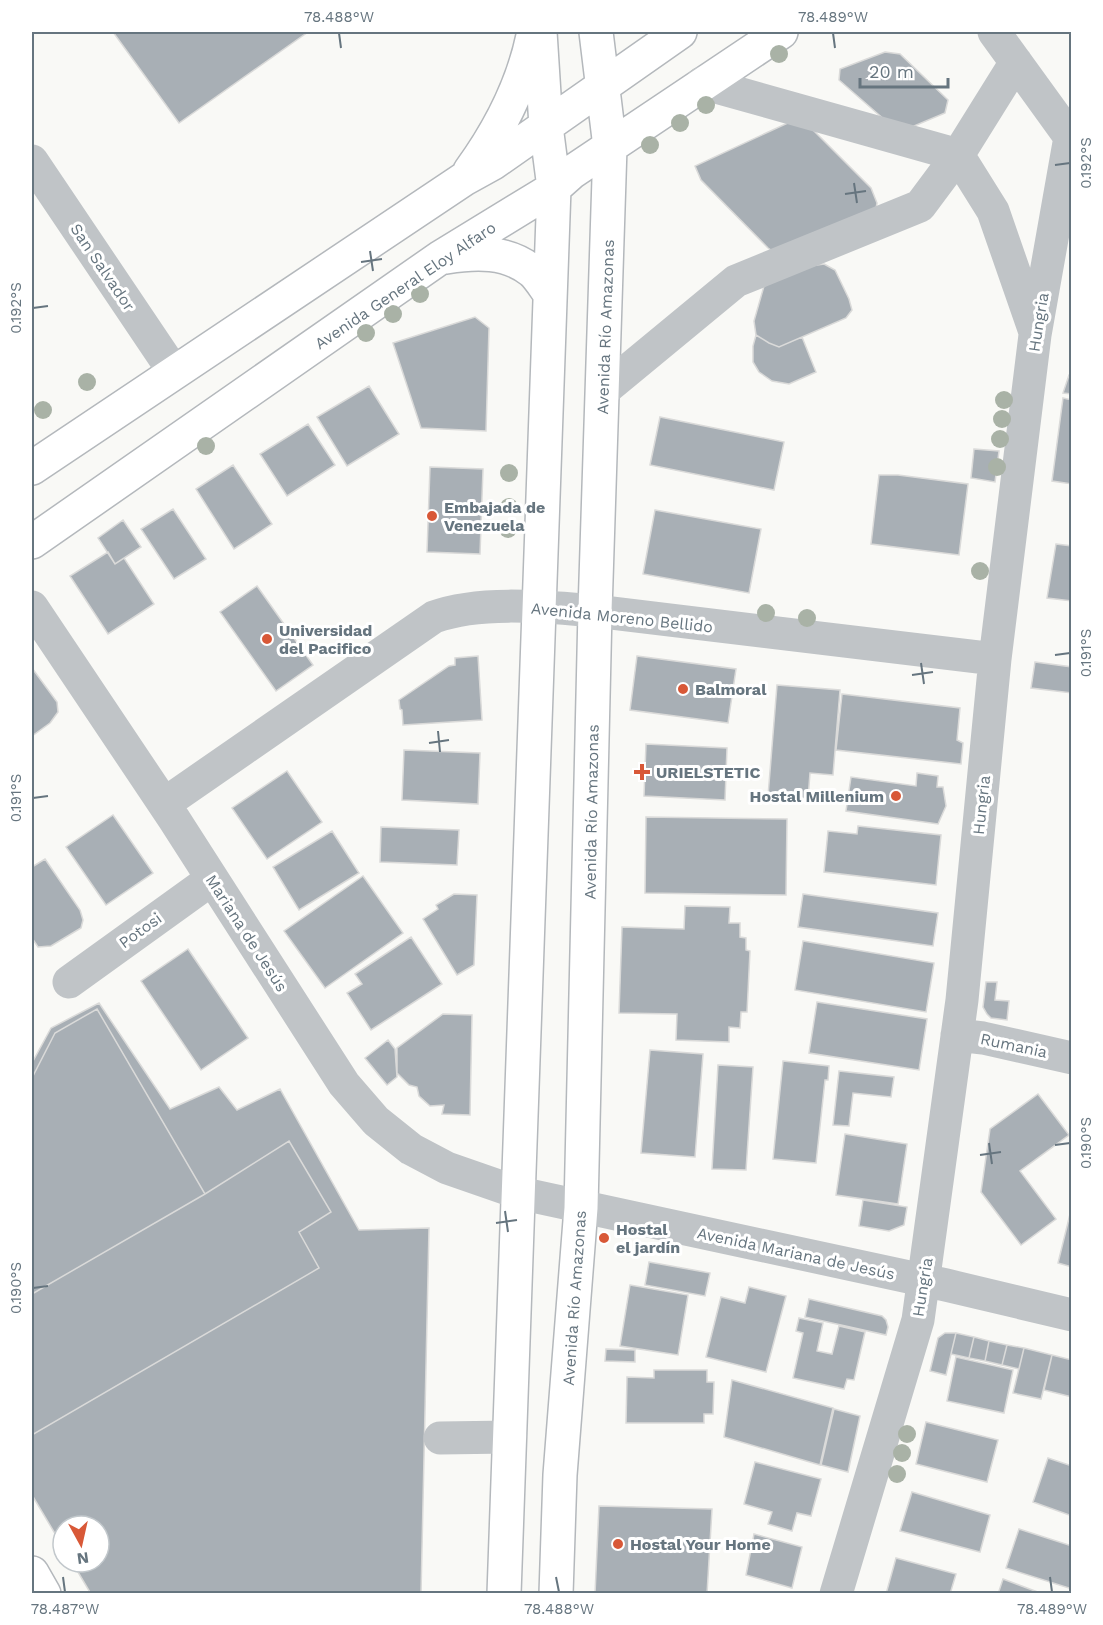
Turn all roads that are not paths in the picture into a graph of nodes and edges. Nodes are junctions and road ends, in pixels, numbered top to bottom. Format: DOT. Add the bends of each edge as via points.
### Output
graph roads {
  1 [pos="534,32"];
  2 [pos="540,32"];
  3 [pos="596,32"];
  4 [pos="680,32"];
  5 [pos="781,32"];
  6 [pos="994,32"];
  7 [pos="1016,62"];
  8 [pos="702,83"];
  9 [pos="603,86"];
  10 [pos="546,126"];
  11 [pos="1071,137"];
  12 [pos="610,147"];
  13 [pos="958,155"];
  14 [pos="32,161"];
  15 [pos="464,179"];
  16 [pos="554,188"];
  17 [pos="441,258"];
  18 [pos="550,294"];
  19 [pos="1035,335"];
  20 [pos="174,372"];
  21 [pos="604,390"];
  22 [pos="32,468"];
  23 [pos="32,542"];
  24 [pos="537,606"];
  25 [pos="32,607"];
  26 [pos="595,611"];
  27 [pos="995,659"];
  28 [pos="164,804"];
  29 [pos="212,879"];
  30 [pos="69,982"];
  31 [pos="957,1035"];
  32 [pos="1071,1058"];
  33 [pos="519,1193"];
  34 [pos="581,1208"];
  35 [pos="923,1280"];
  36 [pos="1071,1315"];
  37 [pos="510,1437"];
  38 [pos="440,1438"];
  39 [pos="32,1573"];
  40 [pos="44,1593"];
  41 [pos="504,1593"];
  42 [pos="556,1593"];
  43 [pos="836,1593"];
  1 -- 15 [label="main road" via="502,120"];
  2 -- 10 [label="main road"];
  3 -- 9 [label="main road, Avenida Río Amazonas"];
  4 -- 9 [label="main road"];
  5 -- 8 [label="main road, Avenida General Eloy Alfaro"];
  6 -- 7 [label="street, Hungria"];
  7 -- 11 [label="street, Hungria"];
  7 -- 13 [label="street"];
  8 -- 12 [label="main road, Avenida General Eloy Alfaro"];
  8 -- 13 [label="street"];
  9 -- 10 [label="main road"];
  9 -- 12 [label="main road, Avenida Río Amazonas"];
  10 -- 15 [label="main road"];
  10 -- 16 [label="main road"];
  11 -- 19 [label="street, Hungria"];
  12 -- 16 [label="main road, Avenida General Eloy Alfaro"];
  12 -- 21 [label="main road, Avenida Río Amazonas"];
  13 -- 19 [label="street" via="993,211"];
  13 -- 21 [label="street" via="920,206 736,281"];
  14 -- 20 [label="street, San Salvador"];
  15 -- 20 [label="main road"];
  16 -- 17 [label="main road, Avenida General Eloy Alfaro"];
  16 -- 18 [label="main road"];
  17 -- 18 [label="main road" via="482,253 519,262 534,273"];
  17 -- 23 [label="main road, Avenida General Eloy Alfaro"];
  18 -- 24 [label="main road"];
  19 -- 27 [label="street, Hungria"];
  20 -- 22 [label="main road"];
  21 -- 26 [label="main road, Avenida Río Amazonas"];
  24 -- 26 [label="street, Avenida Moreno Bellido"];
  24 -- 28 [label="street, Avenida Moreno Bellido" via="454,609 434,617"];
  24 -- 33 [label="main road"];
  25 -- 28 [label="street, Mariana de Jesús"];
  26 -- 27 [label="street, Avenida Moreno Bellido"];
  26 -- 34 [label="main road, Avenida Río Amazonas"];
  27 -- 31 [label="street, Hungria"];
  28 -- 29 [label="street, Mariana de Jesús"];
  29 -- 30 [label="street, Potosi"];
  29 -- 33 [label="street, Mariana de Jesús" via="344,1084 376,1121 411,1149 447,1168"];
  31 -- 32 [label="street, Rumania"];
  31 -- 35 [label="street, Hungria"];
  33 -- 34 [label="street, Avenida Mariana de Jesús"];
  33 -- 37 [label="main road"];
  34 -- 35 [label="street, Avenida Mariana de Jesús"];
  34 -- 42 [label="main road, Avenida Río Amazonas" via="560,1475"];
  35 -- 36 [label="street, Avenida Mariana de Jesús"];
  35 -- 43 [label="street, Hungria" via="918,1320"];
  37 -- 38 [label="street"];
  37 -- 41 [label="main road"];
  39 -- 40 [label="main road"];
}
